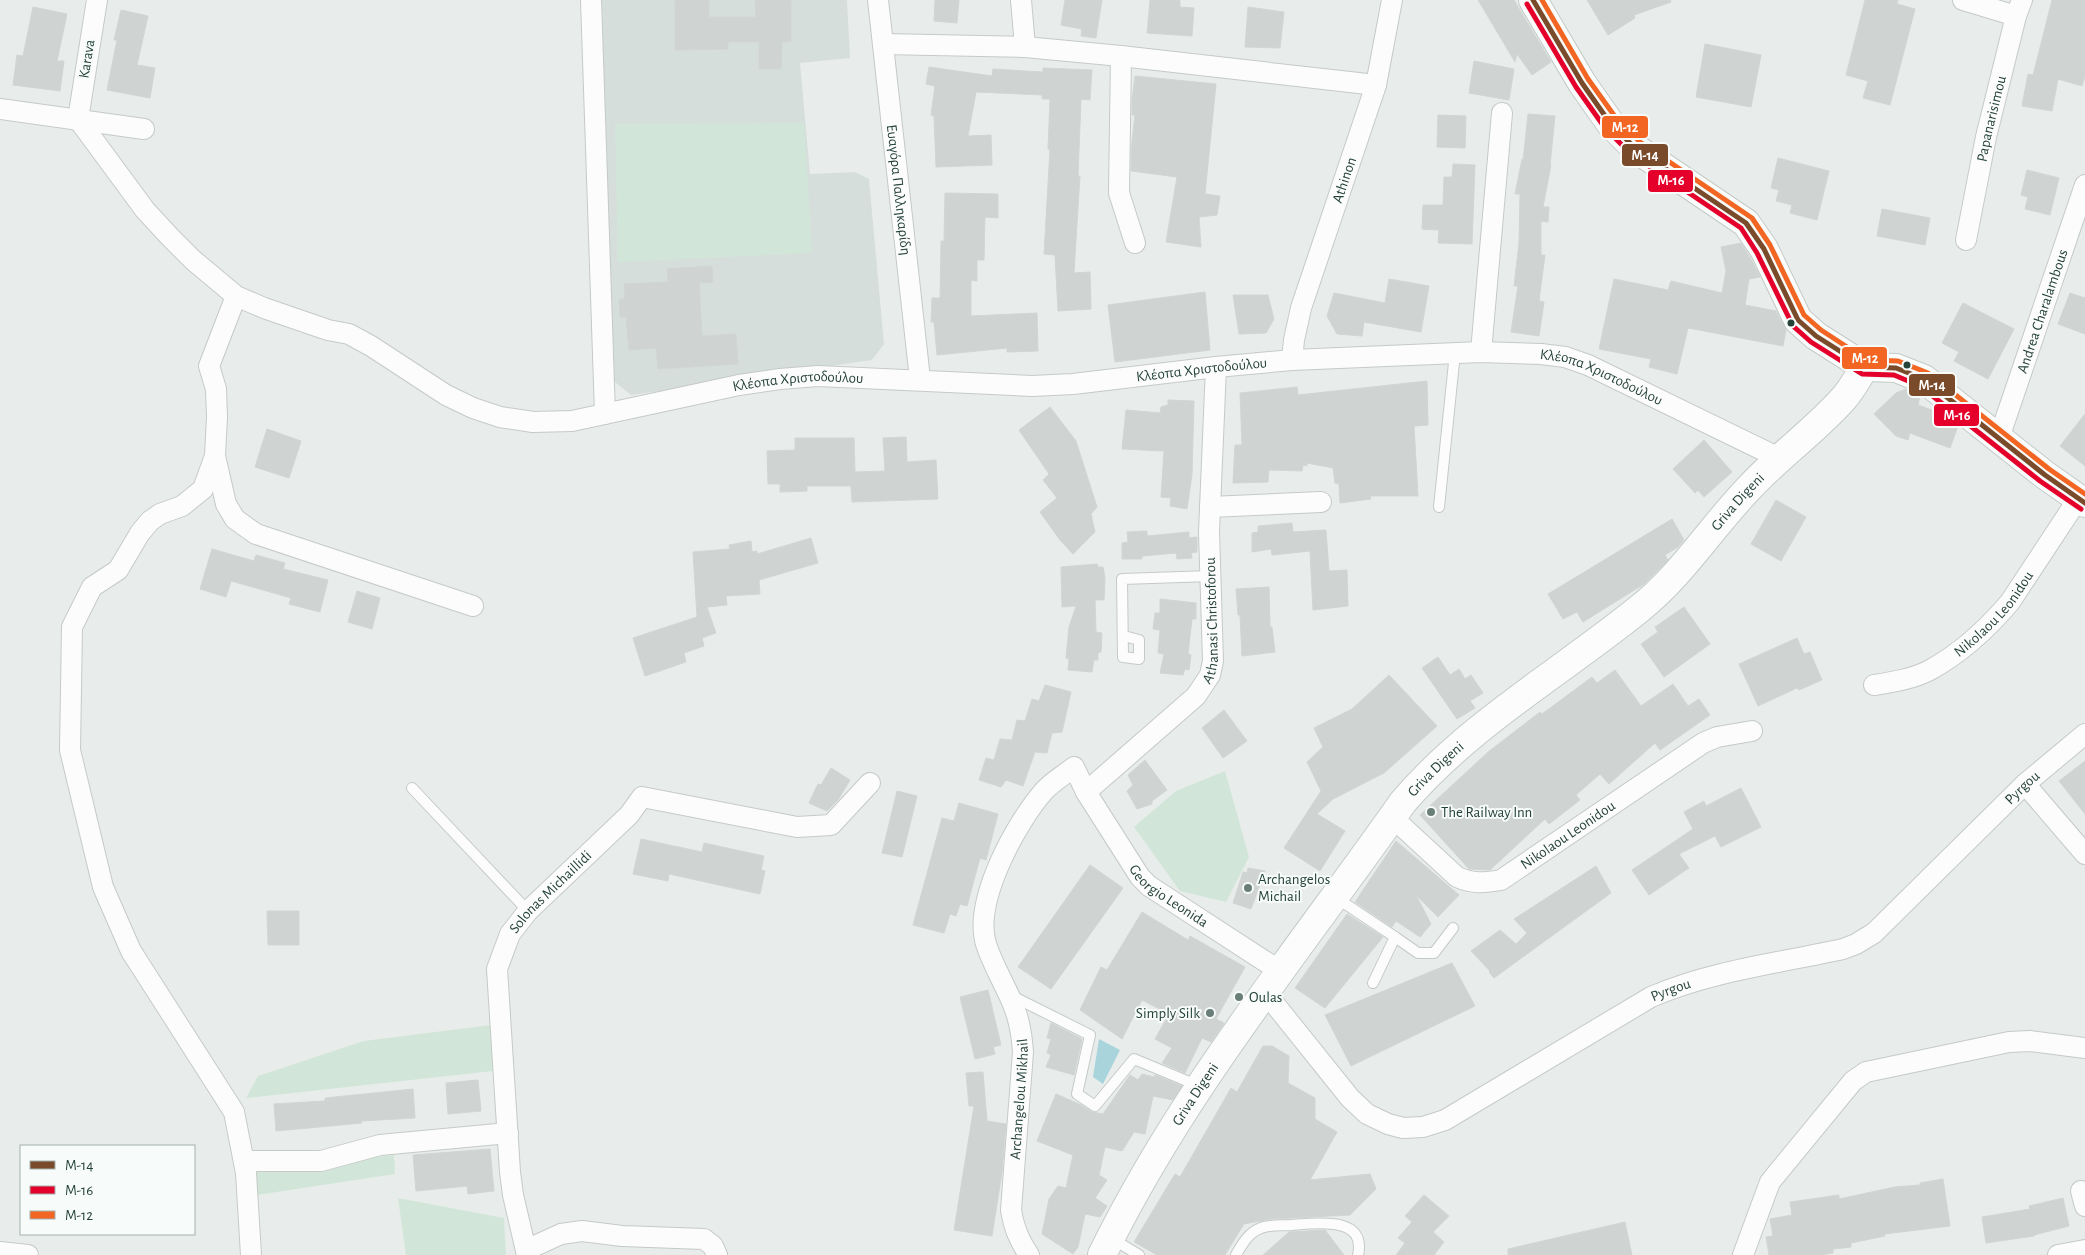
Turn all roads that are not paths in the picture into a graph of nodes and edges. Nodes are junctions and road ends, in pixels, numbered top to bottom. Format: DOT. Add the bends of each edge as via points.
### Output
graph roads {
  1 [pos="97,0"];
  2 [pos="591,0"];
  3 [pos="878,0"];
  4 [pos="1021,0"];
  5 [pos="1392,0"];
  6 [pos="1533,0"];
  7 [pos="1963,0"];
  8 [pos="2019,8"];
  9 [pos="882,44"];
  10 [pos="1025,47"];
  11 [pos="1121,56"];
  12 [pos="1376,85"];
  13 [pos="0,109"];
  14 [pos="1502,113"];
  15 [pos="78,119"];
  16 [pos="144,128"];
  17 [pos="2085,185"];
  18 [pos="1966,240"];
  19 [pos="1136,243"];
  20 [pos="236,296"];
  21 [pos="1481,352"];
  22 [pos="1456,353"];
  23 [pos="1292,360"];
  24 [pos="1216,367"];
  25 [pos="1865,367"];
  26 [pos="920,380"];
  27 [pos="605,414"];
  28 [pos="1999,438"];
  29 [pos="215,456"];
  30 [pos="1779,458"];
  31 [pos="2082,501"];
  32 [pos="1321,502"];
  33 [pos="1210,507"];
  34 [pos="1439,507"];
  35 [pos="1211,576"];
  36 [pos="473,606"];
  37 [pos="1124,636"];
  38 [pos="1874,685"];
  39 [pos="1752,731"];
  40 [pos="2085,734"];
  41 [pos="870,783"];
  42 [pos="2025,784"];
  43 [pos="412,788"];
  44 [pos="1086,792"];
  45 [pos="1392,817"];
  46 [pos="2085,854"];
  47 [pos="1334,896"];
  48 [pos="528,911"];
  49 [pos="1453,928"];
  50 [pos="1395,937"];
  51 [pos="1273,982"];
  52 [pos="1373,984"];
  53 [pos="1008,993"];
  54 [pos="2085,1048"];
  55 [pos="1200,1086"];
  56 [pos="508,1133"];
  57 [pos="244,1160"];
  58 [pos="1106,1246"];
  59 [pos="2085,1250"];
  60 [pos="0,1252"];
  61 [pos="527,1253"];
  62 [pos="28,1255"];
  63 [pos="251,1255"];
  64 [pos="717,1255"];
  65 [pos="1029,1255"];
  66 [pos="1139,1255"];
  67 [pos="1236,1255"];
  68 [pos="1358,1255"];
  69 [pos="1743,1255"];
  70 [pos="2058,1255"];
  1 -- 15 [label="street, Karava"];
  2 -- 27 [label="street"];
  3 -- 9 [label="street, Ευαγόρα Παλληκαρίδη"];
  4 -- 10 [label="street"];
  5 -- 12 [label="street, Athinon"];
  6 -- 25 [label="main road" via="1610,124 1635,148 1746,222 1764,249 1798,320 1816,336"];
  7 -- 8 [label="street"];
  8 -- 18 [label="street, Papanarisimou" via="1986,137"];
  9 -- 10 [label="street"];
  9 -- 26 [label="street, Ευαγόρα Παλληκαρίδη"];
  10 -- 11 [label="street"];
  11 -- 12 [label="street"];
  11 -- 19 [label="street" via="1118,194"];
  12 -- 23 [label="street, Athinon" via="1301,308"];
  13 -- 15 [label="street"];
  14 -- 21 [label="street"];
  15 -- 16 [label="street"];
  15 -- 20 [label="street, Κλέοπα Χριστοδούλου" via="145,210 193,260"];
  17 -- 28 [label="street, Andrea Charalambous"];
  20 -- 27 [label="street, Κλέοπα Χριστοδούλου" via="328,330 349,334 446,395 500,417 533,422 572,421"];
  20 -- 29 [label="street" via="209,366 216,389"];
  21 -- 22 [label="street, Κλέοπα Χριστοδούλου"];
  21 -- 30 [label="street, Κλέοπα Χριστοδούλου" via="1541,354 1588,365"];
  22 -- 23 [label="street, Κλέοπα Χριστοδούλου"];
  22 -- 34 [label="lane"];
  23 -- 24 [label="street, Κλέοπα Χριστοδούλου"];
  24 -- 26 [label="street, Κλέοπα Χριστοδούλου" via="1032,386"];
  24 -- 33 [label="street, Athanasi Christoforou"];
  25 -- 28 [label="main road" via="1896,368 1924,379"];
  25 -- 30 [label="main road, Griva Digeni" via="1830,414"];
  26 -- 27 [label="street, Κλέοπα Χριστοδούλου" via="818,376 780,378"];
  28 -- 31 [label="main road"];
  29 -- 36 [label="street" via="226,504 235,519 256,534"];
  29 -- 57 [label="street" via="203,489 182,506 150,521 118,570 92,587 72,628 70,750 103,887 132,951 234,1112"];
  30 -- 45 [label="main road, Griva Digeni" via="1662,589 1454,751 1429,773"];
  31 -- 38 [label="street, Nikolaou Leonidou" via="2000,614 1956,652 1929,670 1900,681"];
  32 -- 33 [label="street"];
  33 -- 35 [label="street, Athanasi Christoforou"];
  35 -- 37 [label="lane" via="1122,579"];
  35 -- 44 [label="street, Athanasi Christoforou" via="1213,661 1204,686"];
  39 -- 45 [label="street, Nikolaou Leonidou" via="1717,737 1703,744 1501,880 1468,882 1457,877"];
  40 -- 42 [label="street, Pyrgou"];
  41 -- 48 [label="street, Solonas Michaillidi" via="831,825 797,827 642,797 629,815"];
  42 -- 46 [label="street"];
  42 -- 51 [label="street, Pyrgou" via="1864,940 1843,949 1666,990 1621,1013 1445,1120 1423,1127 1403,1128 1388,1124 1367,1114 1350,1098"];
  43 -- 48 [label="lane"];
  44 -- 51 [label="street, Georgio Leonida" via="1149,886"];
  44 -- 53 [label="street, Archangelou Mikhail" via="1074,767 1046,789 1028,811 998,867 989,892 983,930"];
  45 -- 47 [label="main road, Griva Digeni"];
  47 -- 50 [label="lane"];
  47 -- 51 [label="main road, Griva Digeni"];
  48 -- 56 [label="street, Solonas Michaillidi" via="510,934 497,970"];
  49 -- 50 [label="lane" via="1434,954 1418,953"];
  50 -- 52 [label="lane"];
  51 -- 55 [label="main road, Griva Digeni"];
  53 -- 55 [label="lane" via="1090,1035 1077,1094 1095,1106 1134,1059"];
  53 -- 65 [label="street, Archangelou Mikhail" via="1021,1030 1023,1052 1011,1210 1019,1241"];
  54 -- 69 [label="street" via="2030,1041 2009,1042 1866,1072 1853,1081 1770,1182"];
  55 -- 58 [label="main road, Griva Digeni"];
  56 -- 57 [label="street" via="380,1145 321,1162"];
  56 -- 61 [label="street, Solonas Michaillidi" via="513,1195"];
  57 -- 63 [label="street"];
  58 -- 66 [label="lane"];
  59 -- 70 [label="street"];
  60 -- 62 [label="street"];
  61 -- 64 [label="street" via="561,1234 582,1231 704,1239 713,1246"];
  67 -- 68 [label="lane" via="1245,1238 1262,1228 1322,1223 1348,1228 1357,1235"];
}
